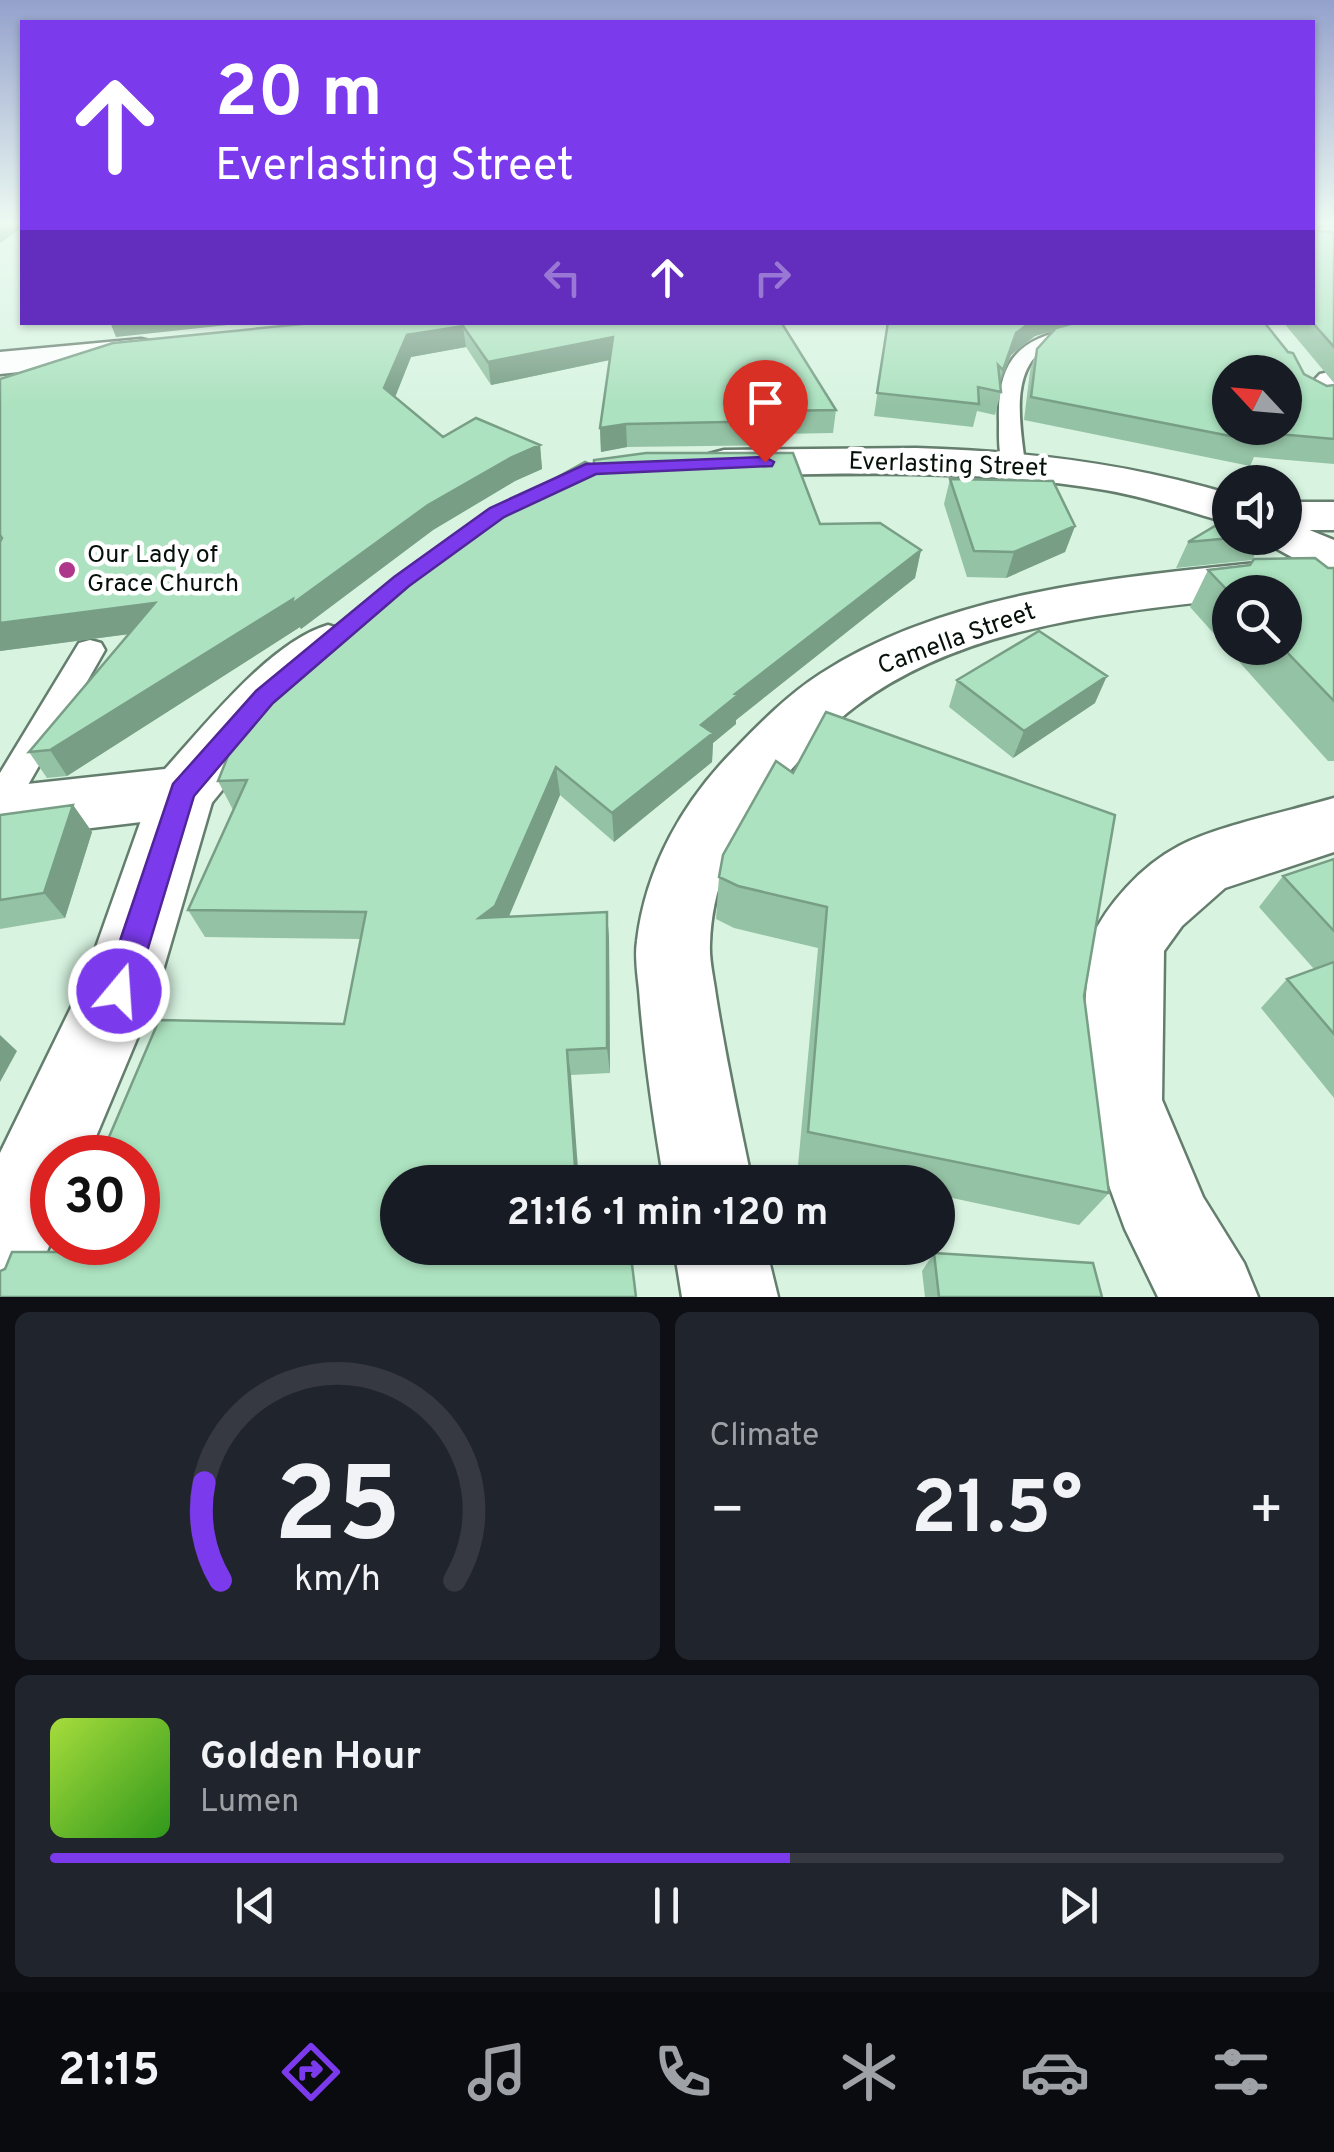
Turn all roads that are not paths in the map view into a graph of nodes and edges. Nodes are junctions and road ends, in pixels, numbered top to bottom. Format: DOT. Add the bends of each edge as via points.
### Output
graph roads {
  1 [pos="1072,335"];
  2 [pos="171,348"];
  3 [pos="0,363"];
  4 [pos="674,464"];
  5 [pos="1013,464"];
  6 [pos="1212,502"];
  7 [pos="1302,516"];
  8 [pos="1334,516"];
  9 [pos="1302,543"];
  10 [pos="1334,560"];
  11 [pos="1334,571"];
  12 [pos="356,620"];
  13 [pos="90,650"];
  14 [pos="182,792"];
  15 [pos="0,803"];
  16 [pos="0,812"];
  17 [pos="1334,825"];
  18 [pos="705,1165"];
  19 [pos="0,1253"];
  20 [pos="723,1265"];
  21 [pos="730,1297"];
  22 [pos="1210,1297"];
  1 -- 5 [label="lane" via="1039,343 1013,379"];
  2 -- 3 [label="street"];
  4 -- 5 [label="street, Everlasting Street"];
  5 -- 6 [label="street, Everlasting Street" via="1118,476"];
  7 -- 8 [label="street"];
  9 -- 10 [label="street"];
  11 -- 18 [label="street, Camella Street" via="1046,607 968,631 849,682 796,726 711,819 685,874 673,945"];
  12 -- 14 [label="street" via="265,697"];
  13 -- 15 [label="lane"];
  14 -- 16 [label="street"];
  14 -- 19 [label="street" via="119,991"];
  17 -- 22 [label="street" via="1202,868 1157,904 1127,941 1120,1100 1171,1229"];
  20 -- 21 [label="street"];
}
